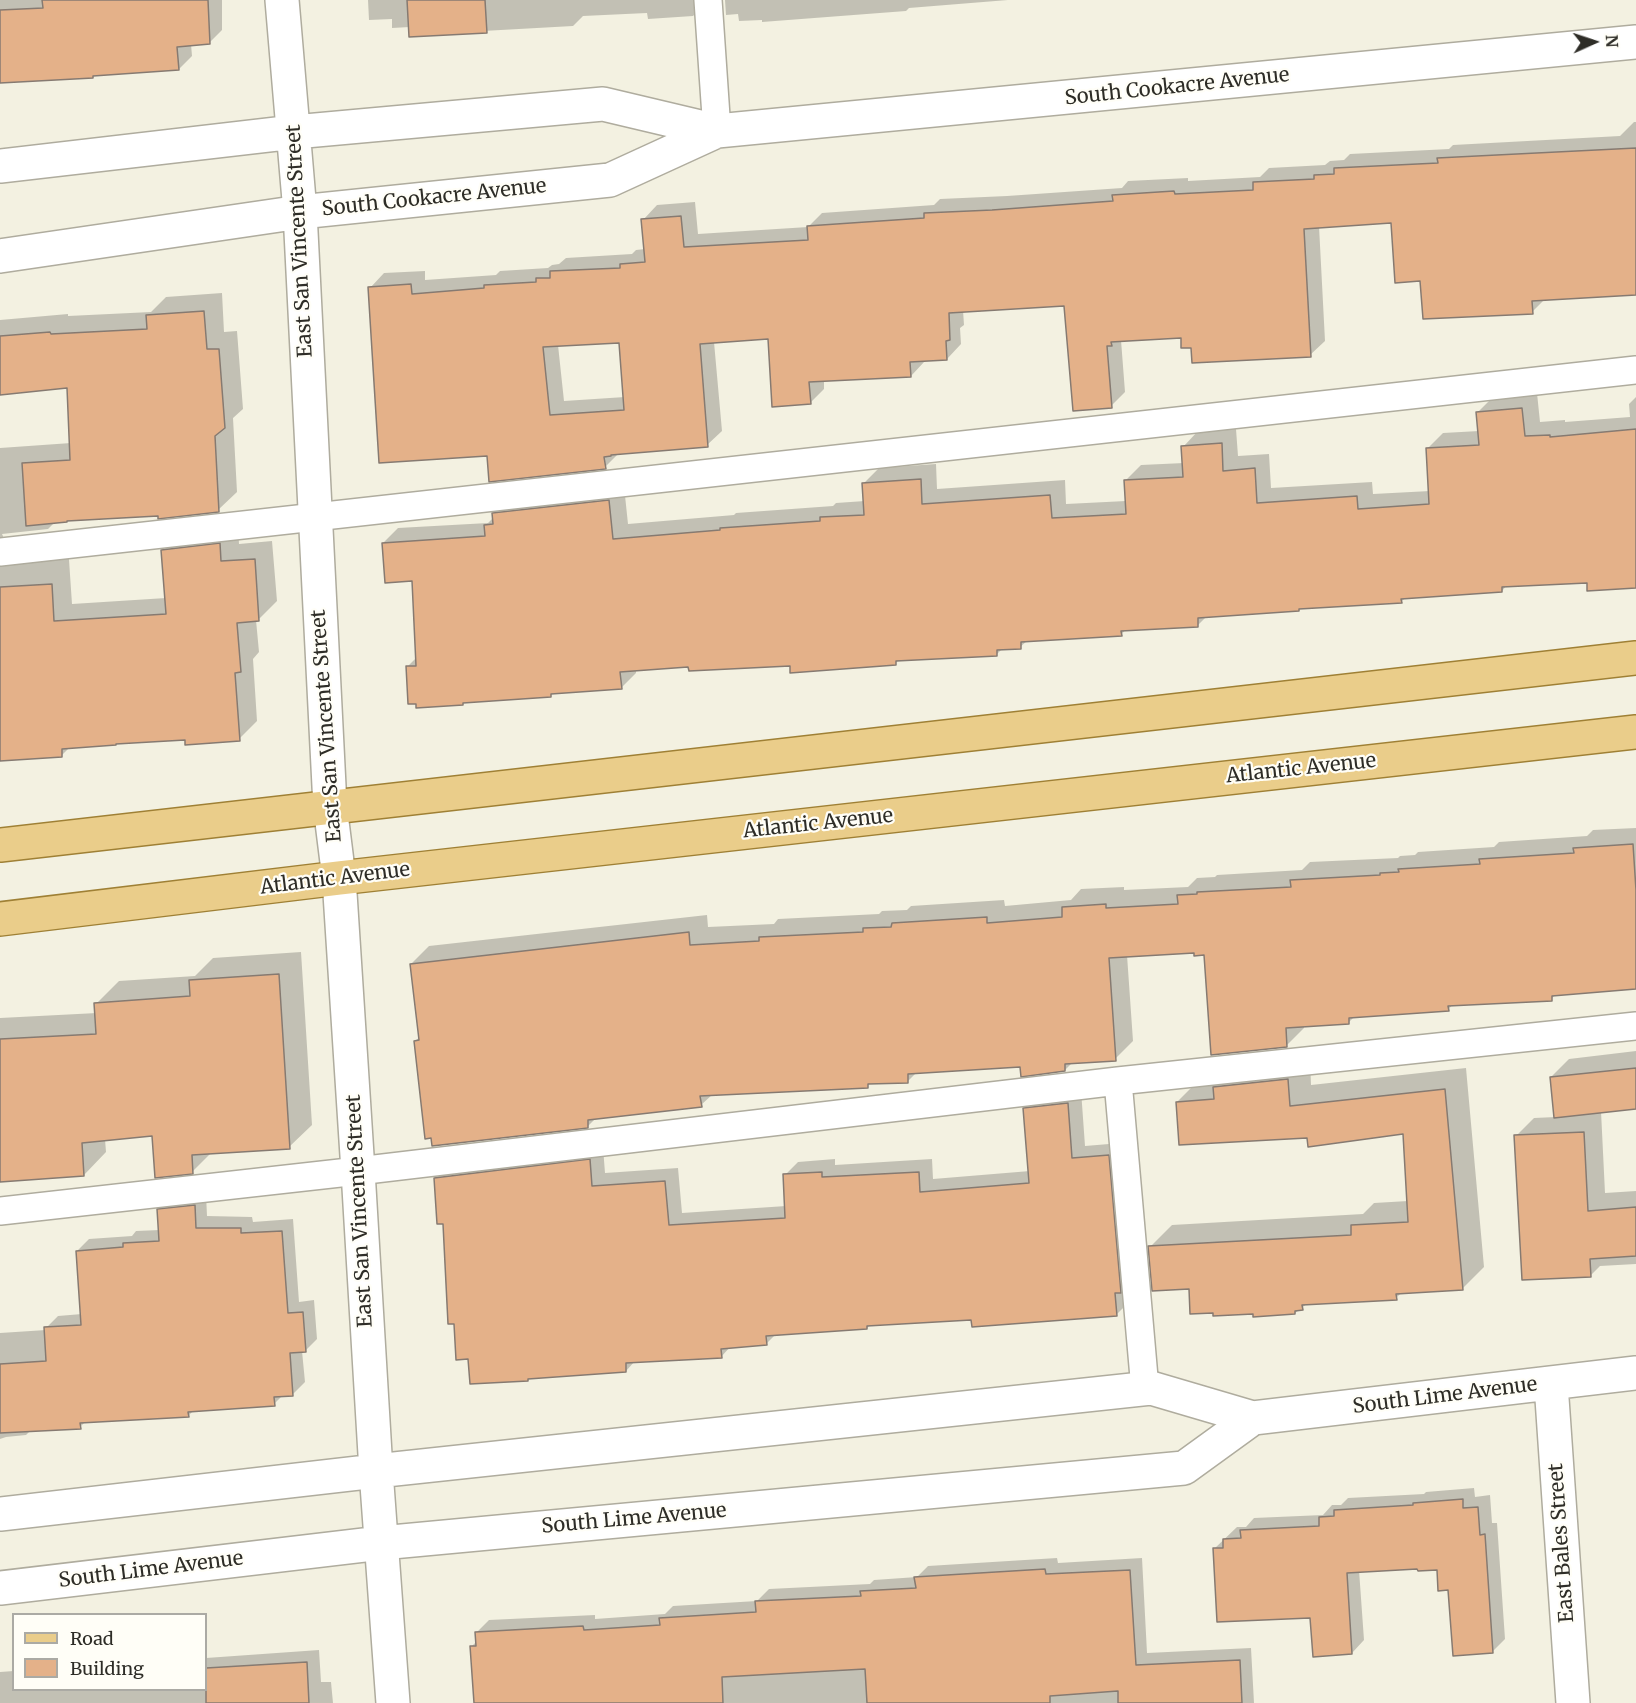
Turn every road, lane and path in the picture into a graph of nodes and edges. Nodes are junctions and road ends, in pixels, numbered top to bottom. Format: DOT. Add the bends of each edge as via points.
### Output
graph roads {
  1 [pos="282,0"];
  2 [pos="708,0"];
  3 [pos="1636,42"];
  4 [pos="717,131"];
  5 [pos="294,132"];
  6 [pos="0,166"];
  7 [pos="300,212"];
  8 [pos="0,256"];
  9 [pos="1636,370"];
  10 [pos="315,516"];
  11 [pos="0,552"];
  12 [pos="1636,658"];
  13 [pos="1636,732"];
  14 [pos="330,806"];
  15 [pos="0,845"];
  16 [pos="339,878"];
  17 [pos="0,919"];
  18 [pos="1636,1026"];
  19 [pos="1118,1081"];
  20 [pos="358,1171"];
  21 [pos="0,1211"];
  22 [pos="1636,1373"];
  23 [pos="1551,1384"];
  24 [pos="1145,1389"];
  25 [pos="1253,1418"];
  26 [pos="376,1470"];
  27 [pos="0,1514"];
  28 [pos="381,1543"];
  29 [pos="0,1588"];
  30 [pos="393,1703"];
  31 [pos="1572,1703"];
  1 -- 5 [label="street, East San Vincente Street"];
  2 -- 4 [label="lane"];
  3 -- 4 [label="street, South Cookacre Avenue"];
  4 -- 5 [label="street, South Cookacre Avenue" via="603,104"];
  4 -- 7 [label="street, South Cookacre Avenue" via="610,180"];
  5 -- 6 [label="street, South Cookacre Avenue"];
  5 -- 7 [label="street, East San Vincente Street"];
  7 -- 8 [label="street, South Cookacre Avenue"];
  7 -- 10 [label="street, East San Vincente Street"];
  9 -- 10 [label="lane"];
  10 -- 11 [label="lane"];
  10 -- 14 [label="street, East San Vincente Street"];
  12 -- 14 [label="main road"];
  13 -- 16 [label="main road, Atlantic Avenue"];
  14 -- 15 [label="main road"];
  14 -- 16 [label="street, East San Vincente Street"];
  16 -- 17 [label="main road, Atlantic Avenue"];
  16 -- 20 [label="street, East San Vincente Street"];
  18 -- 19 [label="lane"];
  19 -- 20 [label="lane"];
  19 -- 24 [label="lane"];
  20 -- 21 [label="lane"];
  20 -- 26 [label="street, East San Vincente Street"];
  22 -- 23 [label="street, South Lime Avenue"];
  23 -- 25 [label="street, South Lime Avenue"];
  23 -- 31 [label="street, East Bales Street"];
  24 -- 25 [label="street, South Lime Avenue"];
  24 -- 26 [label="street, South Lime Avenue"];
  25 -- 28 [label="street, South Lime Avenue" via="1184,1468"];
  26 -- 27 [label="street, South Lime Avenue"];
  26 -- 28 [label="street, East San Vincente Street"];
  28 -- 29 [label="street, South Lime Avenue"];
  28 -- 30 [label="street, East San Vincente Street"];
}
